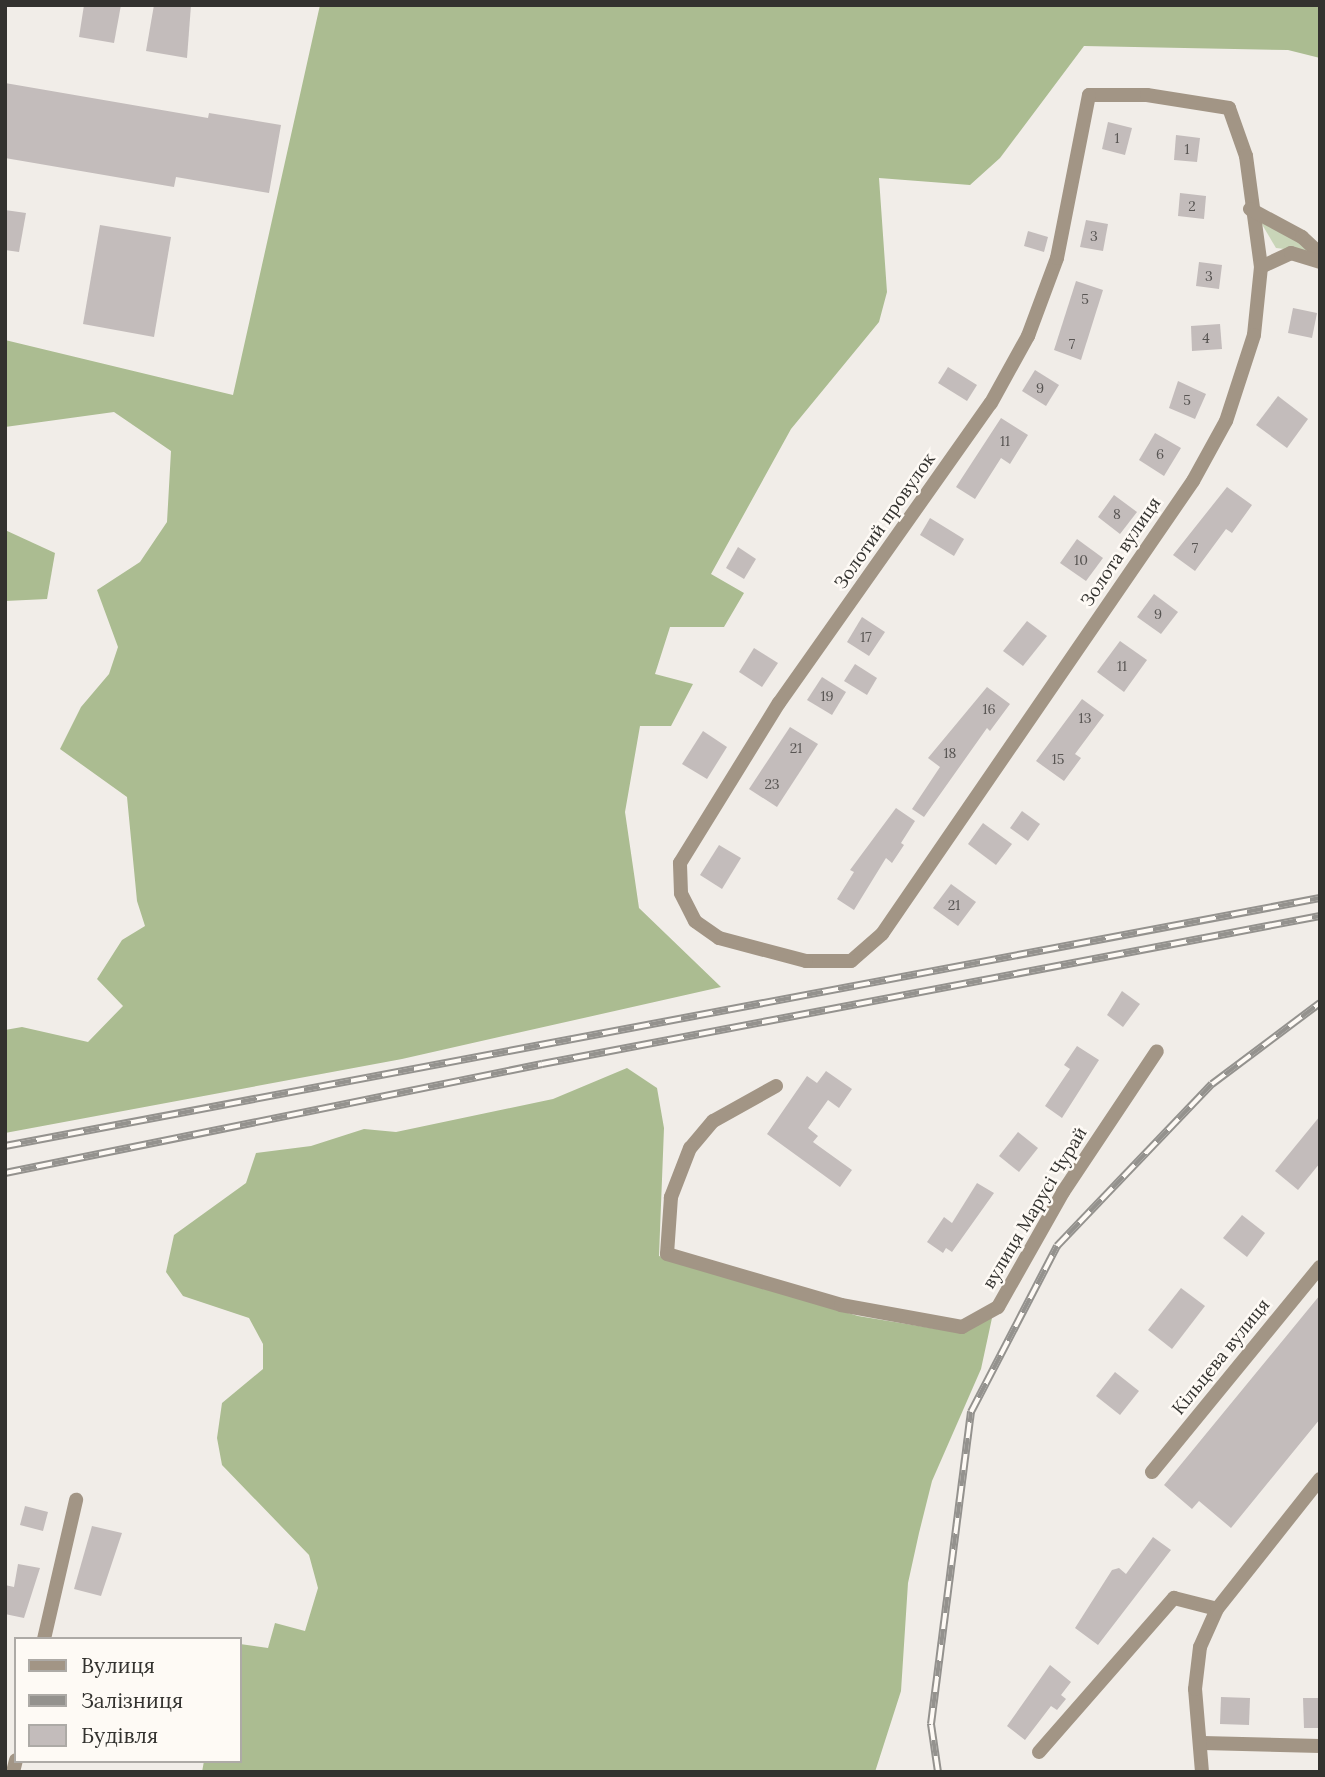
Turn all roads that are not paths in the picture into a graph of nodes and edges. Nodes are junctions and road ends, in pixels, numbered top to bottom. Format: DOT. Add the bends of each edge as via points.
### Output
graph roads {
  1 [pos="1229,108"];
  2 [pos="1250,209"];
  3 [pos="1320,254"];
  4 [pos="1320,262"];
  5 [pos="1261,267"];
  6 [pos="851,961"];
  7 [pos="1157,1051"];
  8 [pos="776,1087"];
  9 [pos="1320,1267"];
  10 [pos="1152,1472"];
  11 [pos="1320,1479"];
  12 [pos="76,1500"];
  13 [pos="1217,1609"];
  14 [pos="44,1637"];
  15 [pos="1203,1743"];
  16 [pos="1320,1746"];
  17 [pos="1040,1752"];
  18 [pos="1202,1772"];
  1 -- 2 [label="street, Золота вулиця" via="1246,156"];
  1 -- 6 [label="street, Золотий провулок" via="1147,95 1089,95 1057,258 1028,336 991,403 779,703 680,863 681,892 695,921 719,938 806,961"];
  2 -- 3 [label="street" via="1302,237"];
  2 -- 5 [label="street, Золота вулиця"];
  4 -- 5 [label="street" via="1291,253"];
  5 -- 6 [label="street, Золота вулиця" via="1244,376 1193,481 882,934"];
  7 -- 8 [label="street, вулиця Марусі Чурай" via="1063,1192 998,1307 961,1327 841,1305 667,1254 671,1197 691,1147 713,1121"];
  9 -- 10 [label="street, Кільцева вулиця"];
  11 -- 13 [label="street"];
  12 -- 14 [label="street"];
  13 -- 15 [label="street" via="1199,1657 1195,1689"];
  13 -- 17 [label="street" via="1174,1598"];
  15 -- 16 [label="street"];
  15 -- 18 [label="street"];
}
